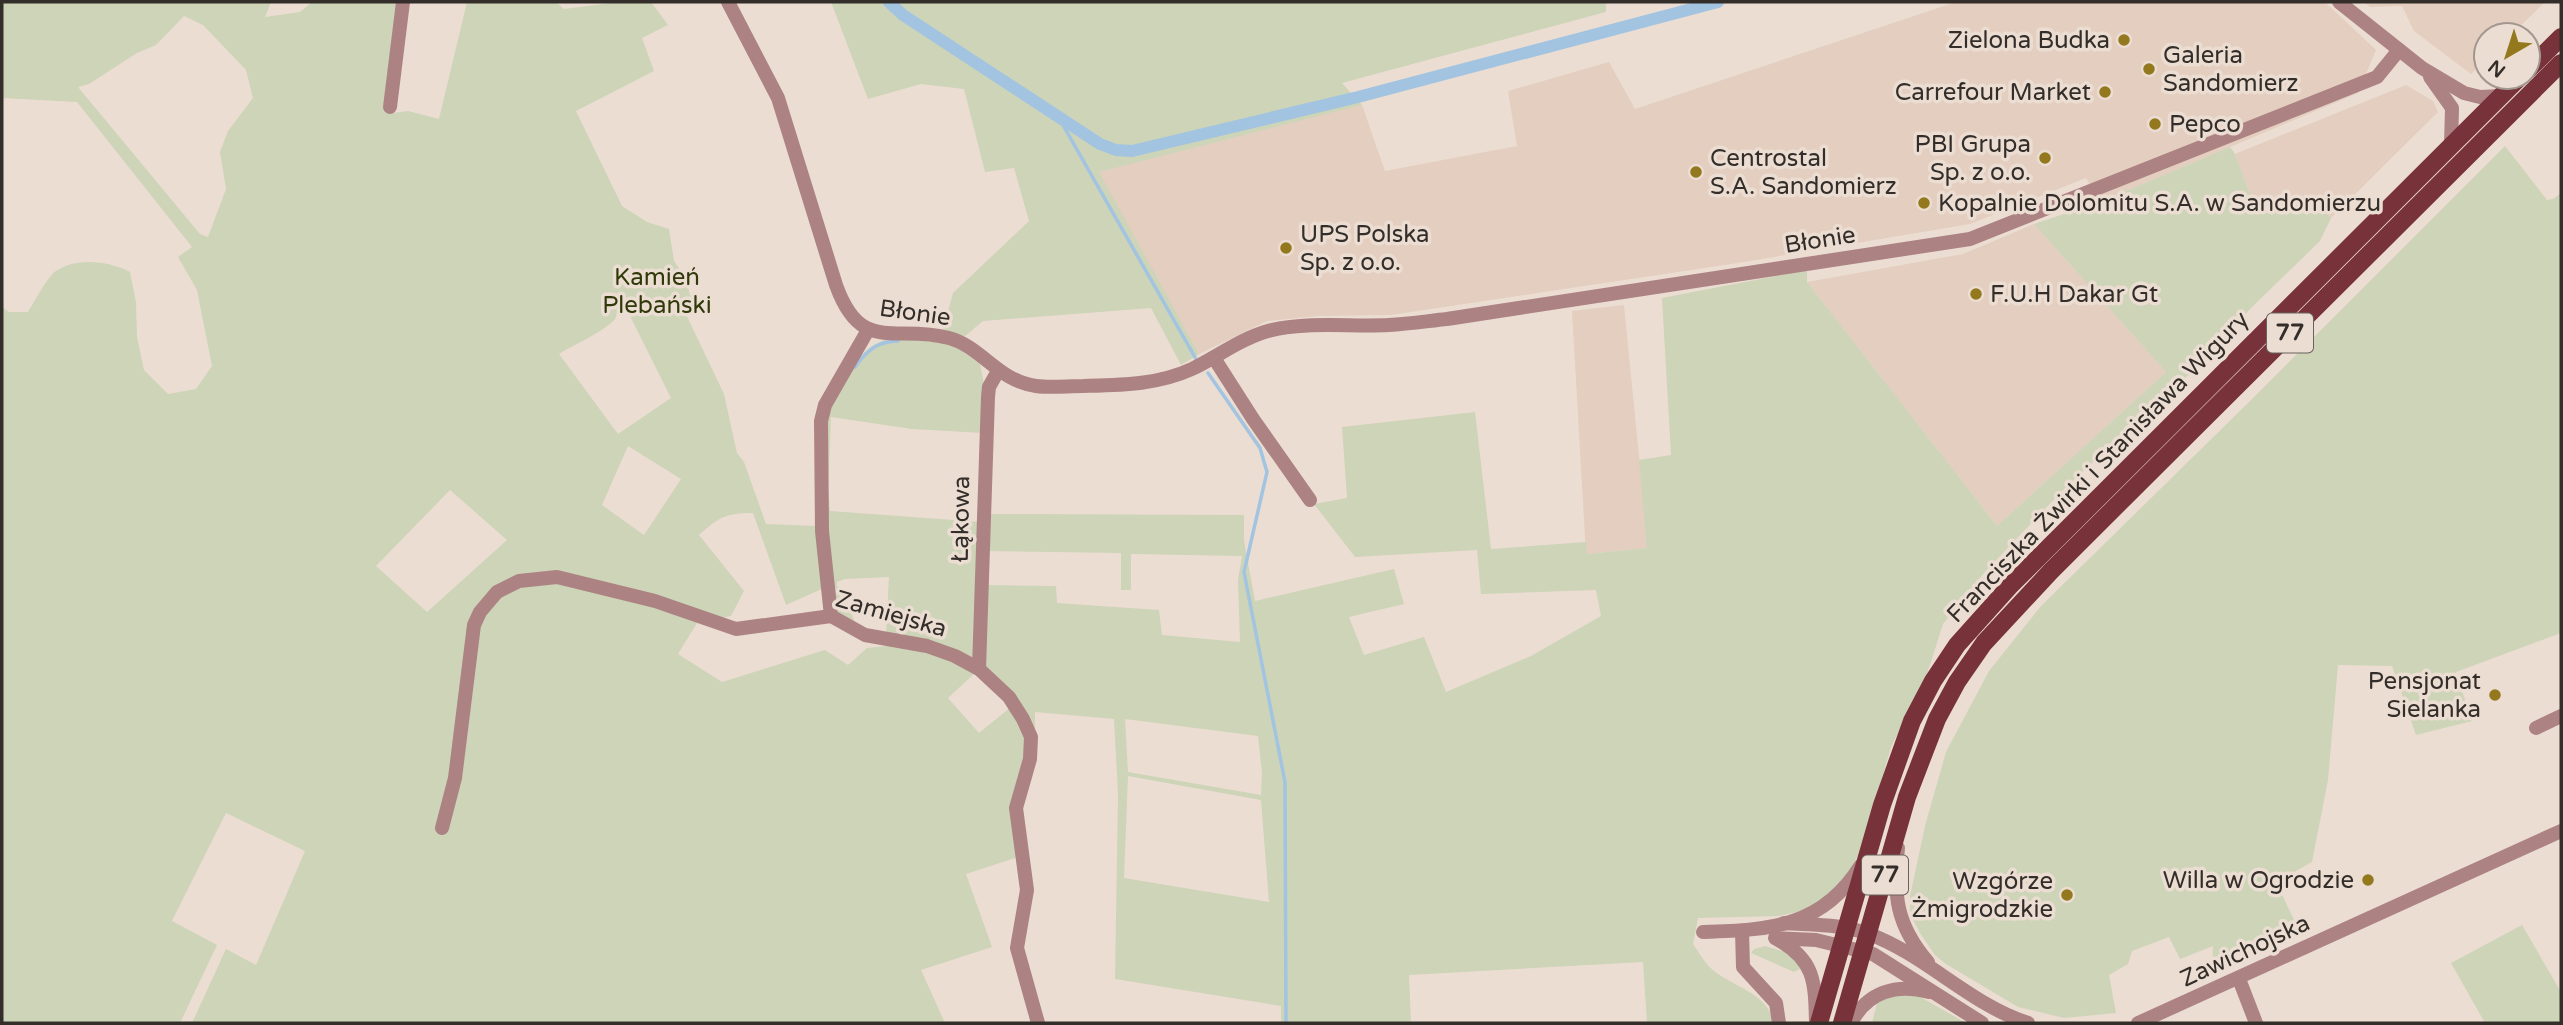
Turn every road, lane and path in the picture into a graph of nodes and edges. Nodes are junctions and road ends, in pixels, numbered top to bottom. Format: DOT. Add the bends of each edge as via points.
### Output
graph roads {
  1 [pos="403,2"];
  2 [pos="727,2"];
  3 [pos="2339,2"];
  4 [pos="2561,37"];
  5 [pos="2399,50"];
  6 [pos="2542,55"];
  7 [pos="2561,63"];
  8 [pos="2422,68"];
  9 [pos="2506,91"];
  10 [pos="2501,96"];
  11 [pos="390,107"];
  12 [pos="2451,146"];
  13 [pos="868,330"];
  14 [pos="1214,358"];
  15 [pos="998,372"];
  16 [pos="1310,500"];
  17 [pos="831,616"];
  18 [pos="979,669"];
  19 [pos="2561,716"];
  20 [pos="2536,728"];
  21 [pos="1901,816"];
  22 [pos="442,828"];
  23 [pos="2561,831"];
  24 [pos="1867,855"];
  25 [pos="1784,923"];
  26 [pos="1742,931"];
  27 [pos="1703,932"];
  28 [pos="1844,937"];
  29 [pos="1775,938"];
  30 [pos="1866,942"];
  31 [pos="1938,974"];
  32 [pos="2239,979"];
  33 [pos="1936,994"];
  34 [pos="2022,1022"];
  35 [pos="1038,1023"];
  36 [pos="1779,1023"];
  37 [pos="1817,1023"];
  38 [pos="1842,1023"];
  39 [pos="1851,1023"];
  40 [pos="1982,1023"];
  41 [pos="2138,1023"];
  42 [pos="2256,1023"];
  1 -- 11 [label="street"];
  2 -- 13 [label="street, Błonie" via="778,98 842,301 852,318"];
  3 -- 5 [label="street"];
  4 -- 6 [label="main road"];
  5 -- 8 [label="street"];
  5 -- 14 [label="street, Błonie" via="2376,77 1970,239 1447,319 1268,331"];
  7 -- 21 [label="main road, Franciszka Żwirki i Stanisława Wigury / 77" via="2004,619 1968,665 1937,719"];
  8 -- 10 [label="street" via="2473,96"];
  8 -- 12 [label="street" via="2452,108"];
  9 -- 10 [label="main road, Franciszka Żwirki i Stanisława Wigury / 77"];
  10 -- 12 [label="main road, Franciszka Żwirki i Stanisława Wigury / 77"];
  12 -- 24 [label="main road, Franciszka Żwirki i Stanisława Wigury / 77" via="1970,629 1939,671 1912,721"];
  13 -- 15 [label="street, Błonie" via="948,338 967,346"];
  13 -- 17 [label="street" via="825,405 821,421 822,531"];
  14 -- 15 [label="street, Błonie" via="1175,376 1133,384 1035,386"];
  14 -- 16 [label="street"];
  15 -- 18 [label="street, Łąkowa" via="988,397"];
  17 -- 18 [label="street, Zamiejska" via="864,635 927,646"];
  17 -- 22 [label="street, Zamiejska" via="736,629 655,601 557,577 519,581 497,592 474,625 455,778"];
  18 -- 35 [label="street, Zamiejska" via="1009,697 1031,737 1030,759 1016,808 1027,890 1017,948"];
  19 -- 20 [label="street"];
  21 -- 30 [label="main road, Franciszka Żwirki i Stanisława Wigury / 77"];
  21 -- 31 [label="street" via="1897,902 1912,942"];
  23 -- 32 [label="street, Zawichojska"];
  24 -- 25 [label="street" via="1834,900 1815,913"];
  24 -- 28 [label="main road, Franciszka Żwirki i Stanisława Wigury / 77"];
  25 -- 26 [label="street"];
  25 -- 28 [label="street"];
  26 -- 27 [label="street"];
  26 -- 29 [label="street"];
  26 -- 36 [label="street" via="1743,967 1776,1003"];
  28 -- 29 [label="street"];
  28 -- 30 [label="street"];
  28 -- 37 [label="main road, 77"];
  29 -- 37 [label="street" via="1792,948 1809,968"];
  30 -- 31 [label="street" via="1905,952"];
  30 -- 33 [label="street" via="1888,963"];
  30 -- 38 [label="main road, 77"];
  31 -- 34 [label="street"];
  32 -- 41 [label="street, Zawichojska"];
  32 -- 42 [label="street"];
  33 -- 39 [label="street" via="1907,988 1887,990 1868,1000"];
  33 -- 40 [label="street"];
}
